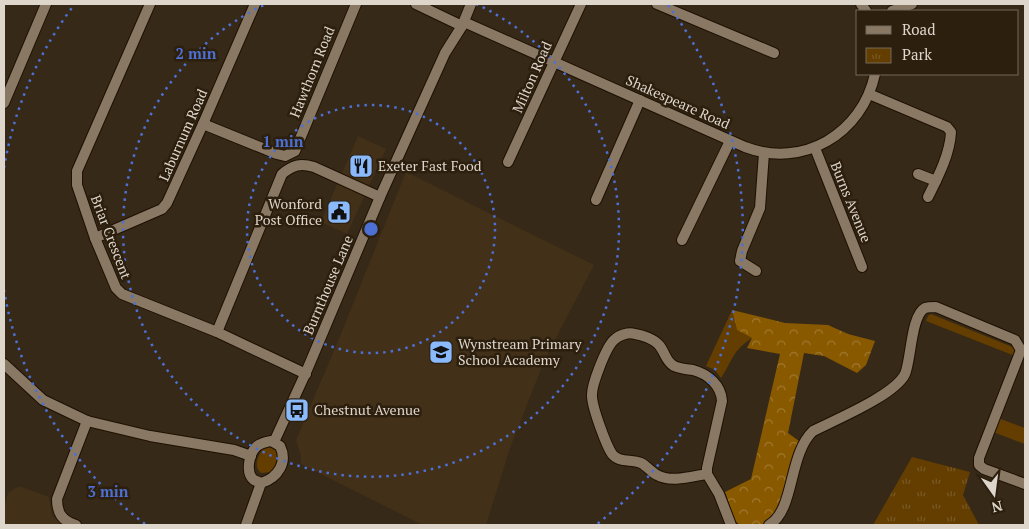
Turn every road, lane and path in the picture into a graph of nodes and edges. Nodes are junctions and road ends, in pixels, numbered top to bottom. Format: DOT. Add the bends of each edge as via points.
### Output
graph roads {
  1 [pos="46,4"];
  2 [pos="150,4"];
  3 [pos="255,4"];
  4 [pos="356,4"];
  5 [pos="416,4"];
  6 [pos="471,4"];
  7 [pos="581,4"];
  8 [pos="657,4"];
  9 [pos="912,4"];
  10 [pos="895,10"];
  11 [pos="463,24"];
  12 [pos="774,54"];
  13 [pos="553,62"];
  14 [pos="875,75"];
  15 [pos="869,94"];
  16 [pos="640,100"];
  17 [pos="4,104"];
  18 [pos="204,124"];
  19 [pos="730,140"];
  20 [pos="815,148"];
  21 [pos="764,153"];
  22 [pos="508,162"];
  23 [pos="918,174"];
  24 [pos="936,181"];
  25 [pos="380,197"];
  26 [pos="928,197"];
  27 [pos="596,200"];
  28 [pos="95,238"];
  29 [pos="682,240"];
  30 [pos="862,267"];
  31 [pos="756,271"];
  32 [pos="217,332"];
  33 [pos="1023,351"];
  34 [pos="4,364"];
  35 [pos="306,374"];
  36 [pos="87,421"];
  37 [pos="274,442"];
  38 [pos="251,456"];
  39 [pos="707,474"];
  40 [pos="261,483"];
  41 [pos="1025,484"];
  42 [pos="76,525"];
  43 [pos="246,525"];
  44 [pos="731,525"];
  45 [pos="769,525"];
  1 -- 17 [label="street"];
  2 -- 28 [label="street, Briar Crescent" via="77,171 77,185"];
  3 -- 18 [label="street, Laburnum Road"];
  4 -- 18 [label="street, Hawthorn Road" via="295,151 285,156 277,154"];
  5 -- 11 [label="street, Shakespeare Road"];
  6 -- 11 [label="street, Burnthouse Lane"];
  7 -- 13 [label="street, Milton Road"];
  8 -- 12 [label="street"];
  9 -- 10 [label="street"];
  11 -- 13 [label="street, Shakespeare Road"];
  11 -- 25 [label="street, Burnthouse Lane" via="445,53"];
  13 -- 16 [label="street, Shakespeare Road"];
  13 -- 22 [label="street, Milton Road"];
  14 -- 15 [label="street, Shakespeare Road"];
  15 -- 20 [label="street, Shakespeare Road" via="850,122"];
  15 -- 24 [label="street" via="947,127 951,132"];
  16 -- 19 [label="street, Shakespeare Road"];
  16 -- 27 [label="street"];
  18 -- 28 [label="street, Laburnum Road" via="162,209"];
  19 -- 21 [label="street, Shakespeare Road"];
  19 -- 29 [label="street"];
  20 -- 21 [label="street, Shakespeare Road" via="794,154"];
  20 -- 30 [label="street, Burns Avenue"];
  21 -- 31 [label="street" via="760,208 740,261"];
  23 -- 24 [label="street"];
  24 -- 26 [label="street"];
  25 -- 32 [label="street" via="303,164 282,174"];
  25 -- 35 [label="street, Burnthouse Lane"];
  28 -- 32 [label="street, Briar Crescent" via="116,288 122,294"];
  32 -- 35 [label="street, Briar Crescent"];
  33 -- 41 [label="street" via="979,458 979,465"];
  33 -- 45 [label="street" via="1015,340 936,307 926,308 921,312 910,343 905,374 889,392 808,436 783,509 776,521"];
  34 -- 36 [label="street" via="43,400"];
  35 -- 37 [label="street, Burnthouse Lane"];
  36 -- 38 [label="street"];
  36 -- 42 [label="street" via="57,499 61,516 66,522"];
  37 -- 38 [label="street" via="260,444"];
  37 -- 40 [label="street" via="282,451 280,468 271,480"];
  38 -- 40 [label="street" via="250,474 253,480"];
  39 -- 39 [label="street" via="722,401 722,393 714,381 694,370 671,365 654,341 632,333 612,341 593,384 592,396 612,454 618,459 641,463 664,478"];
  39 -- 44 [label="street"];
  40 -- 43 [label="street"];
}
